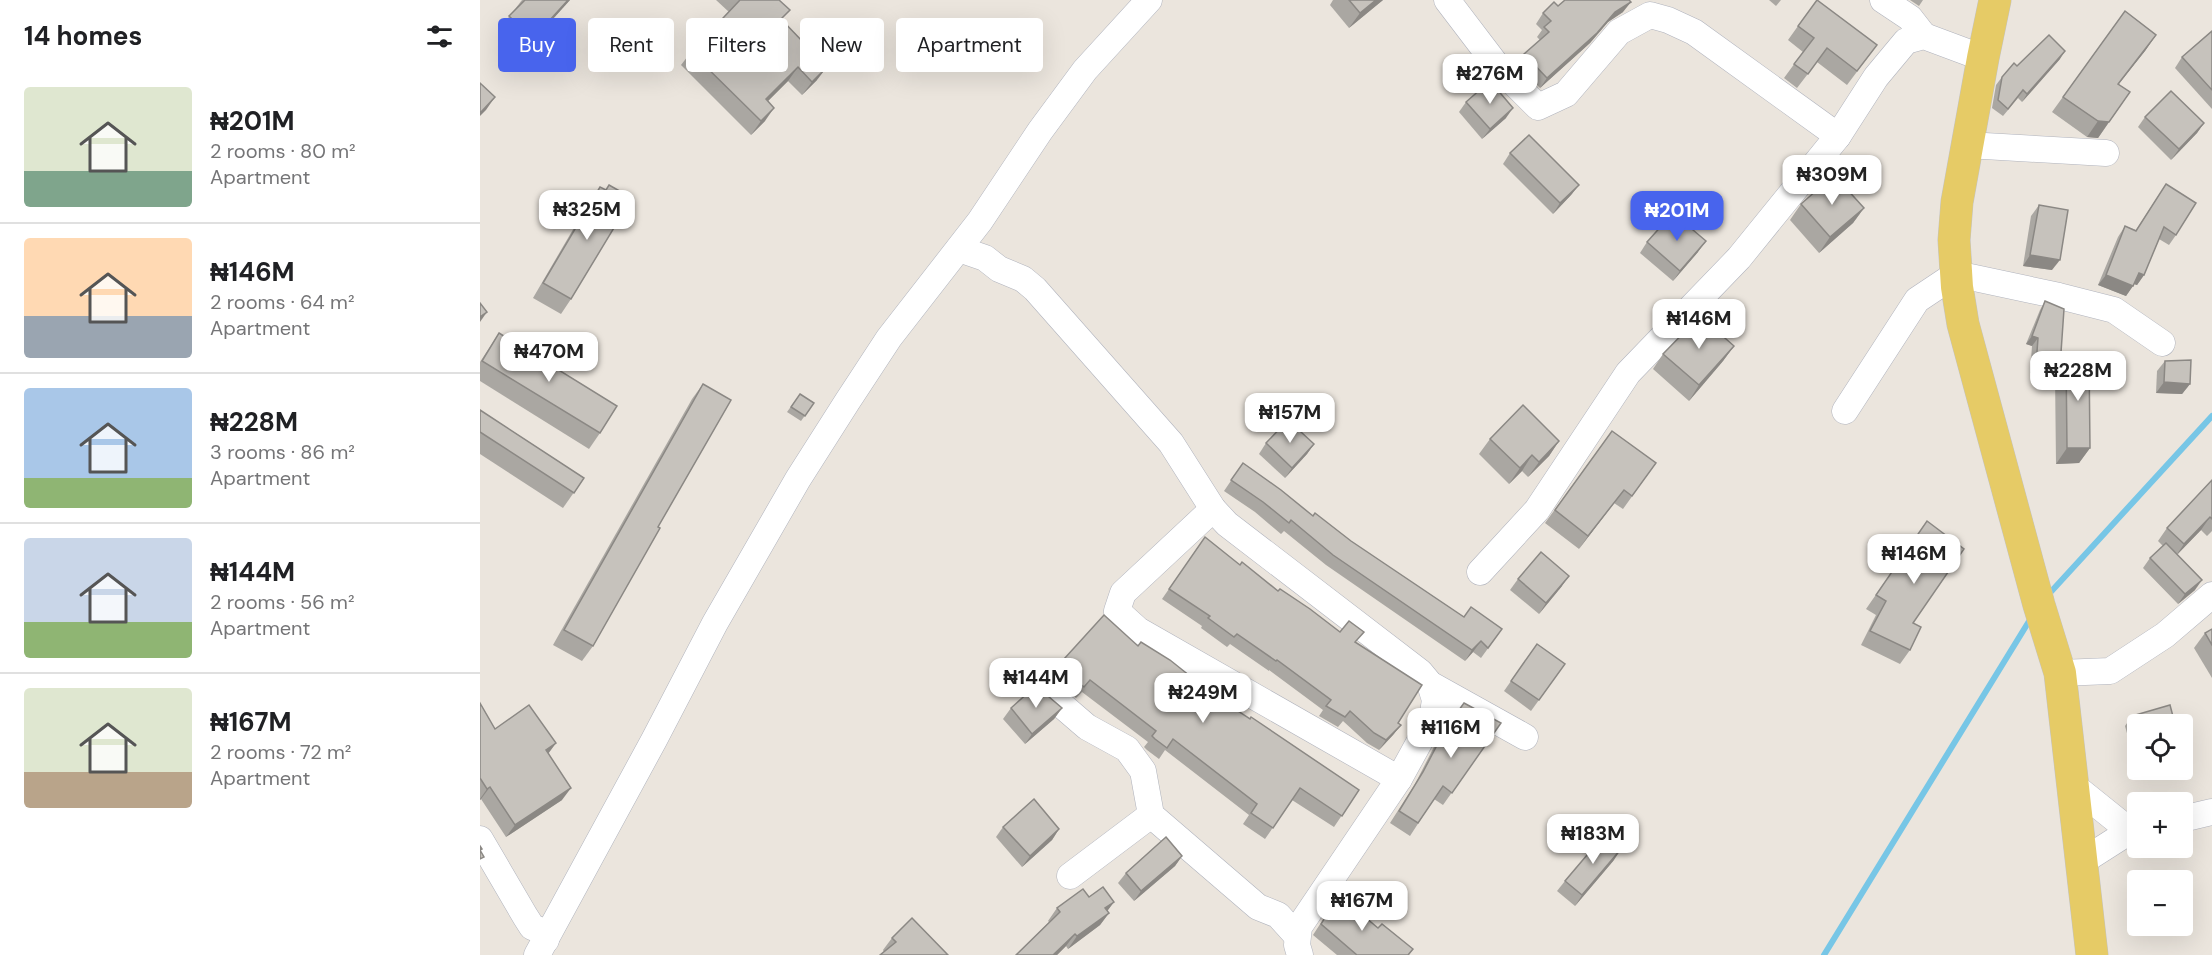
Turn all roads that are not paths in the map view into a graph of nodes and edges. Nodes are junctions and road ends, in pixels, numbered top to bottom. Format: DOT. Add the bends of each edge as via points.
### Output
graph roads {
  1 [pos="1149,0"];
  2 [pos="1447,0"];
  3 [pos="1883,0"];
  4 [pos="1995,0"];
  5 [pos="1924,36"];
  6 [pos="1983,58"];
  7 [pos="1838,136"];
  8 [pos="1967,145"];
  9 [pos="2106,153"];
  10 [pos="959,249"];
  11 [pos="1956,274"];
  12 [pos="2162,343"];
  13 [pos="1845,411"];
  14 [pos="1213,509"];
  15 [pos="1479,572"];
  16 [pos="2212,595"];
  17 [pos="2060,673"];
  18 [pos="1430,684"];
  19 [pos="1052,696"];
  20 [pos="1525,737"];
  21 [pos="1399,779"];
  22 [pos="2074,786"];
  23 [pos="2212,812"];
  24 [pos="1151,814"];
  25 [pos="2193,816"];
  26 [pos="2127,825"];
  27 [pos="2127,834"];
  28 [pos="480,839"];
  29 [pos="2083,861"];
  30 [pos="1070,876"];
  31 [pos="1298,945"];
  32 [pos="541,947"];
  33 [pos="2092,955"];
  1 -- 10 [label="street" via="1085,70"];
  2 -- 7 [label="street" via="1498,67 1538,107 1566,94 1619,32 1650,15 1694,32"];
  3 -- 5 [label="street" via="1910,18"];
  4 -- 6 [label="main road"];
  5 -- 6 [label="street"];
  5 -- 7 [label="street" via="1906,40 1876,77"];
  6 -- 8 [label="main road"];
  7 -- 15 [label="street" via="1739,258 1628,373 1537,510"];
  8 -- 9 [label="street"];
  8 -- 11 [label="main road" via="1954,240"];
  10 -- 14 [label="street" via="985,258 1035,289 1171,443"];
  10 -- 32 [label="street" via="889,338 798,478 715,623"];
  11 -- 12 [label="street" via="2114,310"];
  11 -- 13 [label="street" via="1917,300"];
  11 -- 17 [label="main road" via="1963,324"];
  14 -- 18 [label="street"];
  14 -- 21 [label="street" via="1123,593 1117,611 1138,630"];
  16 -- 17 [label="street" via="2165,635 2110,671"];
  17 -- 22 [label="main road"];
  18 -- 20 [label="street"];
  18 -- 21 [label="street" via="1435,699 1432,719"];
  19 -- 24 [label="street" via="1087,727 1127,749 1143,771"];
  21 -- 31 [label="street" via="1305,915 1299,927"];
  22 -- 26 [label="street"];
  22 -- 29 [label="main road"];
  23 -- 25 [label="street"];
  24 -- 30 [label="street"];
  24 -- 31 [label="street" via="1258,907 1278,915"];
  27 -- 29 [label="street"];
  28 -- 32 [label="street" via="532,927 542,931"];
  29 -- 33 [label="main road"];
}
